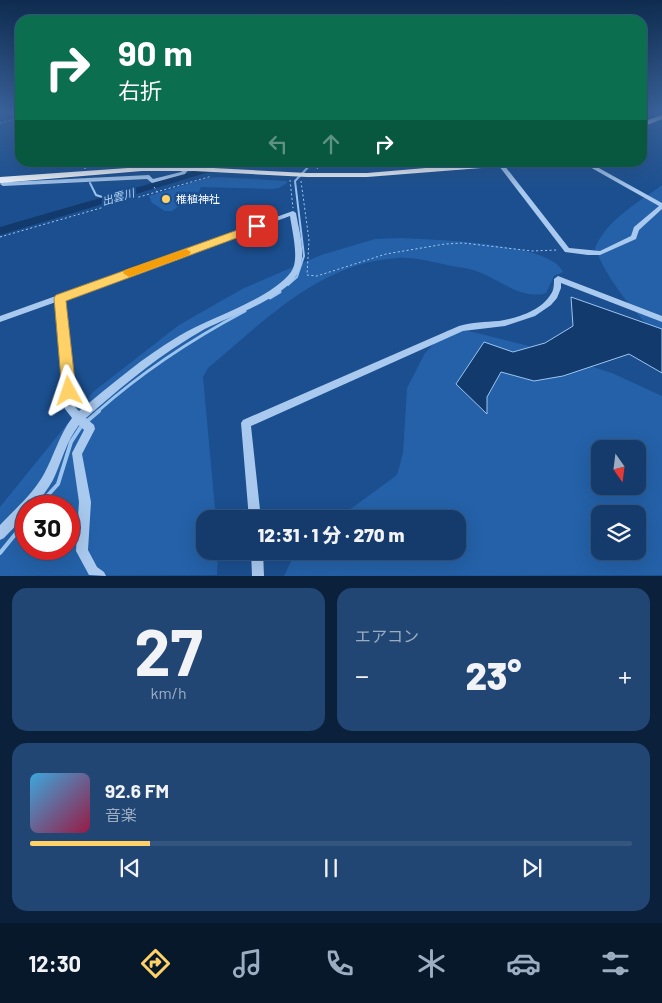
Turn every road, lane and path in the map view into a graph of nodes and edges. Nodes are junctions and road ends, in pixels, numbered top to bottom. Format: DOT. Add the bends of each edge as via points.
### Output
graph roads {
  1 [pos="133,167"];
  2 [pos="159,167"];
  3 [pos="455,167"];
  4 [pos="487,167"];
  5 [pos="503,167"];
  6 [pos="592,167"];
  7 [pos="190,169"];
  8 [pos="458,169"];
  9 [pos="218,176"];
  10 [pos="305,177"];
  11 [pos="284,178"];
  12 [pos="3,180"];
  13 [pos="662,206"];
  14 [pos="293,213"];
  15 [pos="0,237"];
  16 [pos="567,250"];
  17 [pos="60,298"];
  18 [pos="662,319"];
  19 [pos="0,320"];
  20 [pos="82,422"];
  21 [pos="254,510"];
  22 [pos="0,534"];
  23 [pos="257,560"];
  24 [pos="100,576"];
  25 [pos="258,576"];
  1 -- 12 [label="highway"];
  2 -- 7 [label="highway"];
  3 -- 8 [label="street"];
  4 -- 8 [label="highway"];
  5 -- 16 [label="street"];
  6 -- 13 [label="street"];
  7 -- 10 [label="highway"];
  7 -- 12 [label="street" via="152,181 149,177 3,184"];
  8 -- 10 [label="highway"];
  9 -- 15 [label="path"];
  10 -- 16 [label="path" via="301,182 309,240 307,276 317,276 386,254 445,244 532,252"];
  11 -- 14 [label="path" via="290,180"];
  13 -- 16 [label="street" via="636,229 634,237 608,250 600,253"];
  14 -- 17 [label="street"];
  14 -- 20 [label="street" via="299,258 296,270 288,280 184,338 144,366"];
  17 -- 19 [label="street"];
  17 -- 20 [label="street" via="70,409"];
  18 -- 21 [label="street" via="558,279 559,288 555,296 544,307 524,317 505,324 478,324 462,328 246,423"];
  20 -- 22 [label="street" via="63,440 49,477"];
  20 -- 24 [label="street" via="90,429 77,453 85,502 82,551 93,571"];
  23 -- 25 [label="street"];
}
